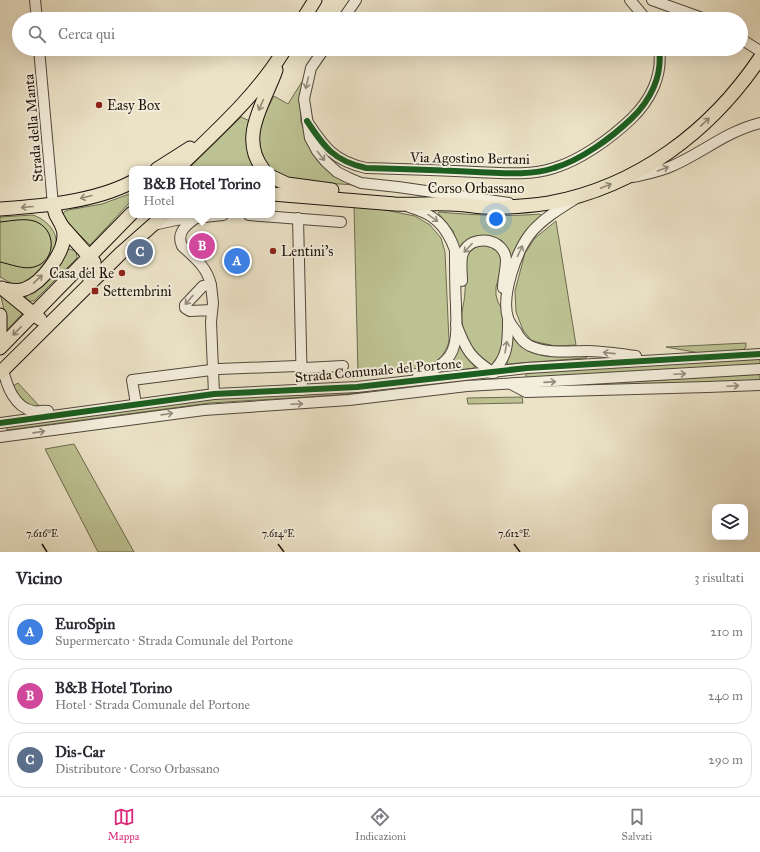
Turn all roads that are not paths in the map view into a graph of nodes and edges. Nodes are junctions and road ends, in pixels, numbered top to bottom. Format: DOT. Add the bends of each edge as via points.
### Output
graph roads {
  1 [pos="35,0"];
  2 [pos="315,0"];
  3 [pos="356,0"];
  4 [pos="630,0"];
  5 [pos="652,0"];
  6 [pos="36,12"];
  7 [pos="307,12"];
  8 [pos="348,12"];
  9 [pos="640,12"];
  10 [pos="685,12"];
  11 [pos="748,43"];
  12 [pos="760,51"];
  13 [pos="40,56"];
  14 [pos="280,56"];
  15 [pos="282,56"];
  16 [pos="319,56"];
  17 [pos="660,56"];
  18 [pos="760,58"];
  19 [pos="307,121"];
  20 [pos="760,123"];
  21 [pos="216,130"];
  22 [pos="162,166"];
  23 [pos="180,166"];
  24 [pos="260,166"];
  25 [pos="275,178"];
  26 [pos="625,178"];
  27 [pos="129,183"];
  28 [pos="275,194"];
  29 [pos="578,196"];
  30 [pos="397,204"];
  31 [pos="450,204"];
  32 [pos="53,205"];
  33 [pos="527,205"];
  34 [pos="0,209"];
  35 [pos="129,216"];
  36 [pos="275,217"];
  37 [pos="160,218"];
  38 [pos="196,218"];
  39 [pos="298,218"];
  40 [pos="341,222"];
  41 [pos="151,225"];
  42 [pos="62,226"];
  43 [pos="89,256"];
  44 [pos="211,285"];
  45 [pos="87,286"];
  46 [pos="2,288"];
  47 [pos="506,303"];
  48 [pos="456,304"];
  49 [pos="212,310"];
  50 [pos="33,313"];
  51 [pos="0,316"];
  52 [pos="508,318"];
  53 [pos="456,324"];
  54 [pos="47,325"];
  55 [pos="0,333"];
  56 [pos="0,348"];
  57 [pos="760,354"];
  58 [pos="662,359"];
  59 [pos="343,366"];
  60 [pos="301,367"];
  61 [pos="760,369"];
  62 [pos="213,370"];
  63 [pos="2,372"];
  64 [pos="493,372"];
  65 [pos="392,384"];
  66 [pos="511,384"];
  67 [pos="760,385"];
  68 [pos="467,386"];
  69 [pos="302,390"];
  70 [pos="214,394"];
  71 [pos="136,404"];
  72 [pos="64,414"];
  73 [pos="0,423"];
  74 [pos="0,437"];
  1 -- 6 [label="street"];
  2 -- 7 [label="main road"];
  3 -- 8 [label="street"];
  4 -- 9 [label="street"];
  5 -- 10 [label="street"];
  11 -- 12 [label="street"];
  13 -- 32 [label="street, Strada della Manta"];
  14 -- 21 [label="main road" via="262,80"];
  15 -- 24 [label="main road, one-way" via="254,124 252,141"];
  16 -- 19 [label="street, Via Agostino Bertani, one-way" via="311,68 304,99"];
  17 -- 19 [label="street, Via Agostino Bertani" via="655,86 635,116 589,151 550,170 513,173 366,168 342,160 331,152 321,143"];
  26 -- 18 [label="main road, Corso Orbassano, one-way" via="694,133 736,90"];
  19 -- 33 [label="street, Via Agostino Bertani, one-way" via="310,138 325,161 337,172 361,183"];
  26 -- 20 [label="street, one-way" via="651,174 672,166 733,132"];
  21 -- 22 [label="main road"];
  21 -- 23 [label="main road"];
  25 -- 31 [label="main road" via="300,187"];
  29 -- 26 [label="main road, Corso Orbassano, one-way"];
  27 -- 32 [label="main road, one-way"];
  28 -- 30 [label="main road, Corso Orbassano"];
  29 -- 33 [label="main road, Corso Orbassano"];
  47 -- 29 [label="street, Corso Orbassano, one-way" via="511,273 530,234"];
  30 -- 31 [label="main road, Corso Orbassano"];
  30 -- 48 [label="street, Corso Orbassano, one-way" via="421,210 431,216 439,222 451,240 455,250"];
  31 -- 33 [label="main road, Corso Orbassano" via="484,207"];
  32 -- 34 [label="main road, one-way"];
  32 -- 42 [label="main road"];
  35 -- 43 [label="main road"];
  36 -- 39 [label="street"];
  37 -- 41 [label="main road"];
  38 -- 41 [label="street"];
  38 -- 44 [label="street" via="184,228 181,242 206,270"];
  39 -- 40 [label="street"];
  39 -- 60 [label="street, Strada Comunale del Portone"];
  41 -- 45 [label="main road"];
  42 -- 43 [label="main road"];
  46 -- 42 [label="main road, one-way" via="19,291 25,289 50,268 62,243"];
  43 -- 45 [label="main road" via="94,262 95,272"];
  43 -- 50 [label="main road"];
  44 -- 49 [label="street"];
  44 -- 49 [label="street, one-way" via="203,286 185,304 185,308 190,311"];
  45 -- 54 [label="main road"];
  46 -- 50 [label="main road"];
  47 -- 48 [label="street, Corso Orbassano, one-way" via="503,289 506,260 504,253 492,241 482,240 474,243 463,254 462,286"];
  47 -- 52 [label="street, Corso Orbassano"];
  48 -- 53 [label="street, Corso Orbassano"];
  49 -- 62 [label="street"];
  50 -- 54 [label="main road"];
  50 -- 56 [label="main road, one-way"];
  51 -- 55 [label="main road"];
  58 -- 52 [label="street, Corso Orbassano, one-way" via="589,351 554,352 538,349 528,346 523,341"];
  64 -- 52 [label="street, Corso Orbassano, one-way" via="505,357"];
  53 -- 64 [label="street, Corso Orbassano" via="463,342 475,360"];
  53 -- 65 [label="street, Corso Orbassano" via="454,346 442,364 431,372"];
  54 -- 63 [label="main road"];
  57 -- 58 [label="street, Strada Comunale del Portone"];
  58 -- 64 [label="street, Strada Comunale del Portone"];
  59 -- 60 [label="street, Strada Comunale del Portone"];
  60 -- 62 [label="street, Strada Comunale del Portone"];
  60 -- 69 [label="street, Strada Comunale del Portone"];
  66 -- 61 [label="street, Strada Comunale del Portone, one-way"];
  62 -- 70 [label="street"];
  62 -- 71 [label="street, Strada Comunale del Portone" via="132,380"];
  63 -- 72 [label="street" via="10,391 21,405 31,410"];
  64 -- 65 [label="street, Strada Comunale del Portone"];
  64 -- 66 [label="street, Corso Orbassano"];
  64 -- 68 [label="street, Corso Orbassano"];
  65 -- 69 [label="street, Strada Comunale del Portone"];
  66 -- 67 [label="street, Corso Orbassano, one-way" via="526,392"];
  66 -- 68 [label="street, Strada Comunale del Portone"];
  74 -- 68 [label="street, Strada Comunale del Portone, one-way" via="204,410 342,401"];
  69 -- 70 [label="street, Strada Comunale del Portone"];
  70 -- 71 [label="street, Strada Comunale del Portone"];
  71 -- 72 [label="street, Strada Comunale del Portone"];
  72 -- 73 [label="street, Strada Comunale del Portone"];
}
